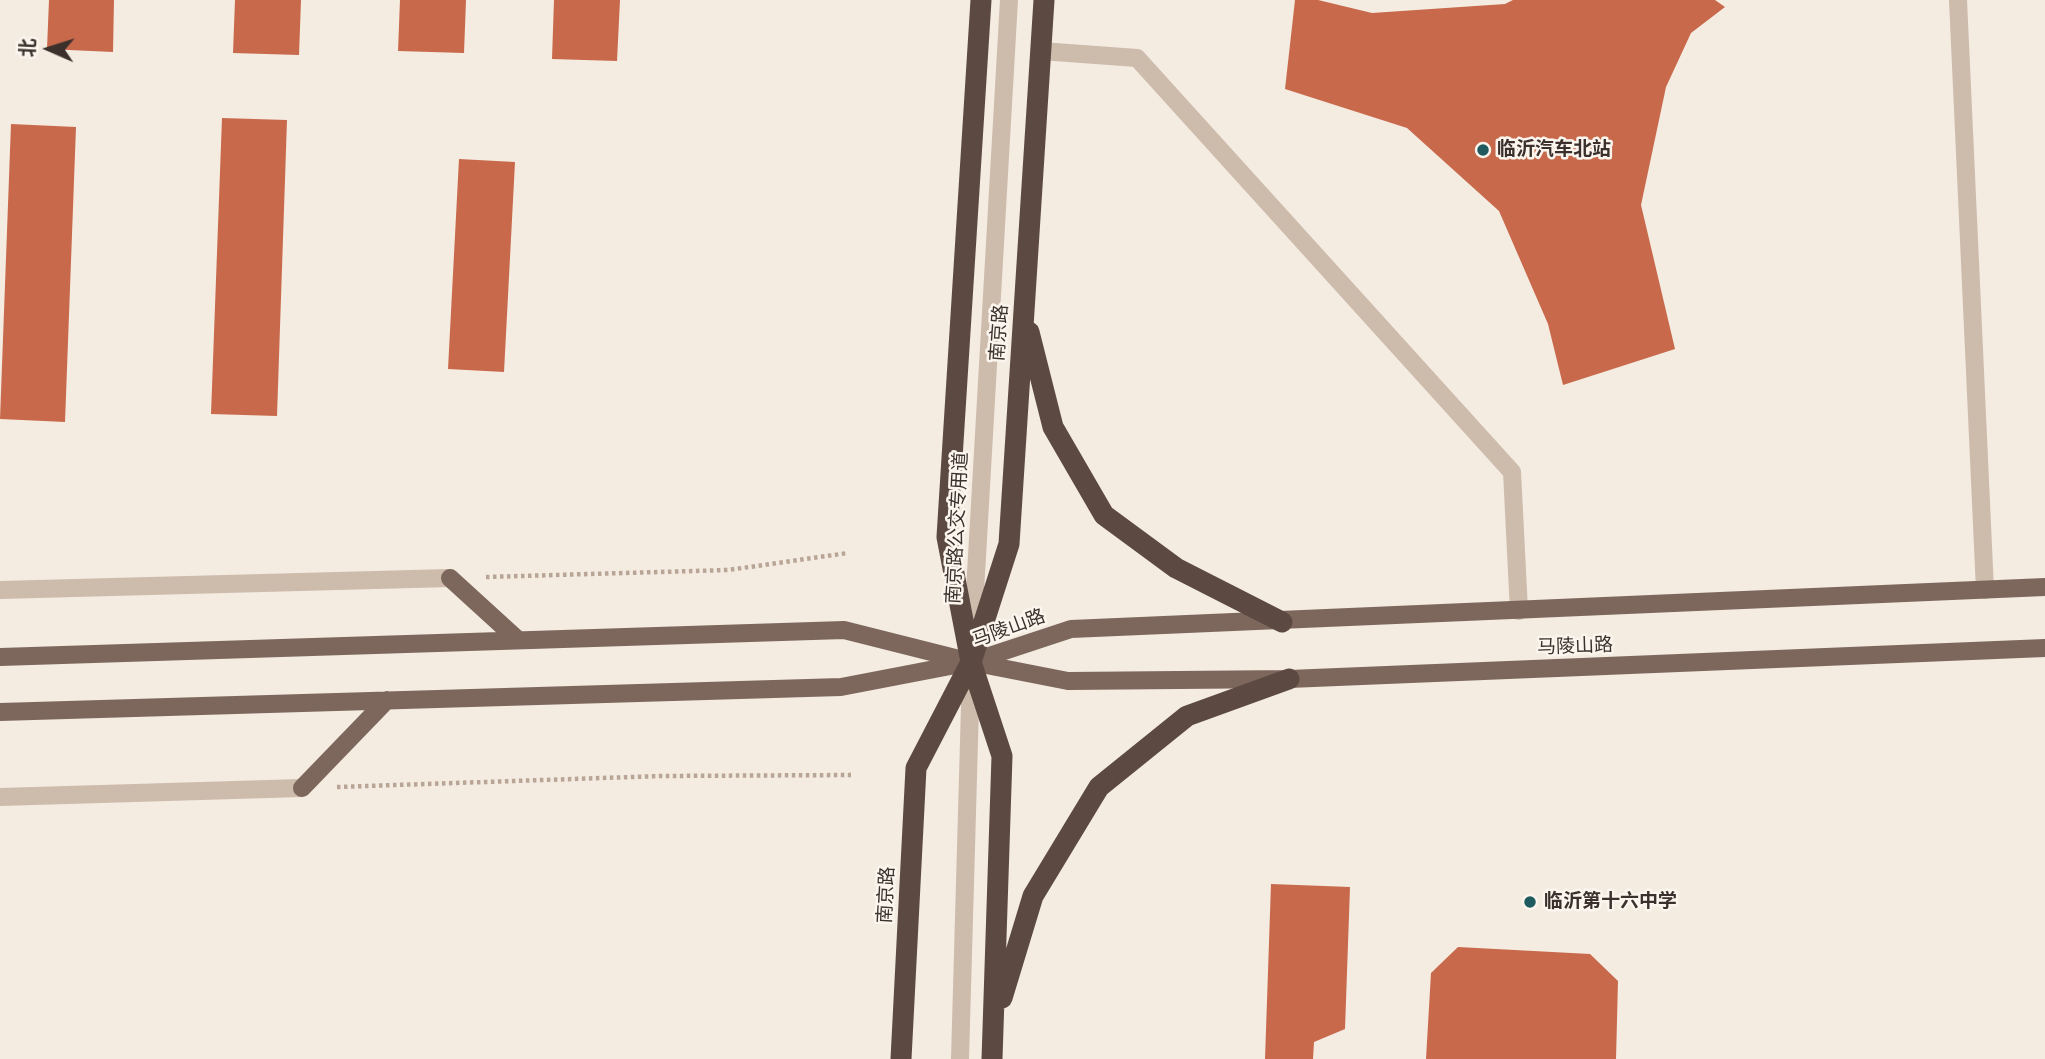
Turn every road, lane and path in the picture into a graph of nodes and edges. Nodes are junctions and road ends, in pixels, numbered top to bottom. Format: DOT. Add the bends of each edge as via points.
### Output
graph roads {
  1 [pos="981,0"];
  2 [pos="1009,0"];
  3 [pos="1044,0"];
  4 [pos="1958,0"];
  5 [pos="1041,51"];
  6 [pos="1024,311"];
  7 [pos="848,553"];
  8 [pos="450,578"];
  9 [pos="2045,587"];
  10 [pos="0,590"];
  11 [pos="1985,590"];
  12 [pos="1519,611"];
  13 [pos="1282,622"];
  14 [pos="518,640"];
  15 [pos="2045,648"];
  16 [pos="0,657"];
  17 [pos="971,662"];
  18 [pos="1289,680"];
  19 [pos="387,700"];
  20 [pos="0,712"];
  21 [pos="851,775"];
  22 [pos="302,788"];
  23 [pos="0,797"];
  24 [pos="993,1026"];
  25 [pos="901,1059"];
  26 [pos="960,1059"];
  27 [pos="992,1059"];
  1 -- 17 [label="highway, 南京路" via="947,537"];
  2 -- 17 [label="street, 南京路公交专用道"];
  3 -- 5 [label="highway, 南京路"];
  4 -- 11 [label="street"];
  5 -- 6 [label="highway, 南京路"];
  5 -- 12 [label="street" via="1137,58 1512,472"];
  6 -- 13 [label="highway" via="1053,427 1104,514 1176,569"];
  6 -- 17 [label="highway, 南京路" via="1009,544"];
  7 -- 8 [label="path" via="728,570"];
  8 -- 10 [label="street"];
  8 -- 14 [label="main road"];
  9 -- 11 [label="main road, 马陵山路"];
  11 -- 12 [label="main road, 马陵山路"];
  12 -- 13 [label="main road, 马陵山路"];
  13 -- 17 [label="main road, 马陵山路" via="1071,629"];
  14 -- 16 [label="main road"];
  14 -- 17 [label="main road" via="844,630"];
  15 -- 18 [label="main road, 马陵山路"];
  17 -- 18 [label="main road, 马陵山路" via="1069,681"];
  17 -- 19 [label="main road" via="841,687"];
  17 -- 24 [label="highway, 南京路" via="1002,756"];
  17 -- 25 [label="highway, 南京路" via="916,768"];
  17 -- 26 [label="street, 南京路公交专用道"];
  18 -- 24 [label="highway" via="1187,716 1099,787 1033,896"];
  19 -- 20 [label="main road"];
  19 -- 22 [label="main road"];
  21 -- 22 [label="path"];
  22 -- 23 [label="street"];
  24 -- 27 [label="highway, 南京路"];
}
